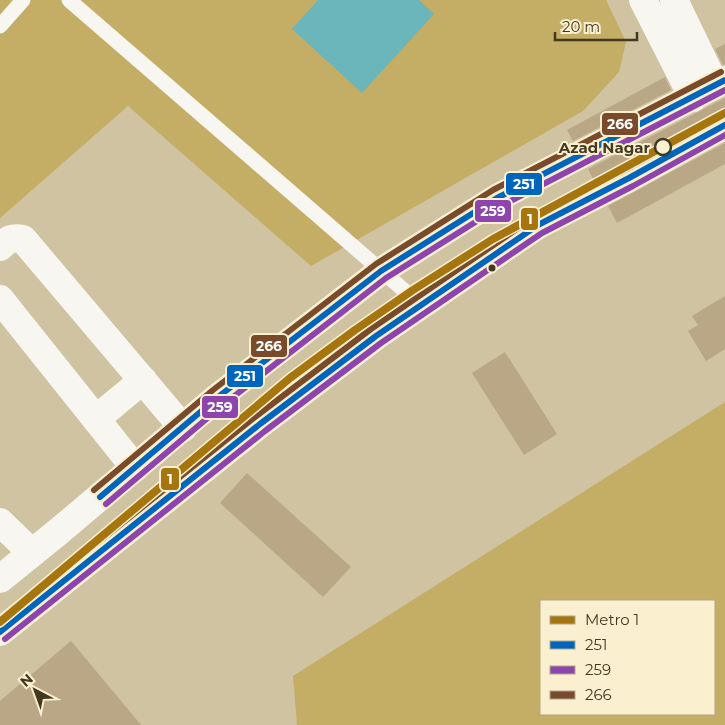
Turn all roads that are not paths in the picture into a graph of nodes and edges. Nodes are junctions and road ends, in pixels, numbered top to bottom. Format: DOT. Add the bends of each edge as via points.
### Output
graph roads {
  1 [pos="23,0"];
  2 [pos="69,0"];
  3 [pos="643,0"];
  4 [pos="674,0"];
  5 [pos="0,26"];
  6 [pos="711,88"];
  7 [pos="725,125"];
  8 [pos="0,247"];
  9 [pos="381,271"];
  10 [pos="0,299"];
  11 [pos="421,305"];
  12 [pos="143,380"];
  13 [pos="96,420"];
  14 [pos="182,428"];
  15 [pos="135,468"];
  16 [pos="0,522"];
  17 [pos="32,553"];
  18 [pos="0,578"];
  19 [pos="0,632"];
  1 -- 5 [label="lane"];
  2 -- 9 [label="lane"];
  3 -- 6 [label="main road"];
  4 -- 6 [label="main road"];
  6 -- 9 [label="main road" via="497,198"];
  7 -- 11 [label="main road" via="538,225"];
  8 -- 12 [label="main road" via="15,237 23,239"];
  9 -- 11 [label="lane"];
  9 -- 14 [label="main road"];
  10 -- 13 [label="main road"];
  11 -- 19 [label="main road" via="260,424"];
  12 -- 13 [label="main road"];
  12 -- 14 [label="main road"];
  13 -- 15 [label="main road"];
  14 -- 15 [label="main road"];
  15 -- 17 [label="main road"];
  16 -- 17 [label="main road"];
  17 -- 18 [label="main road"];
}
